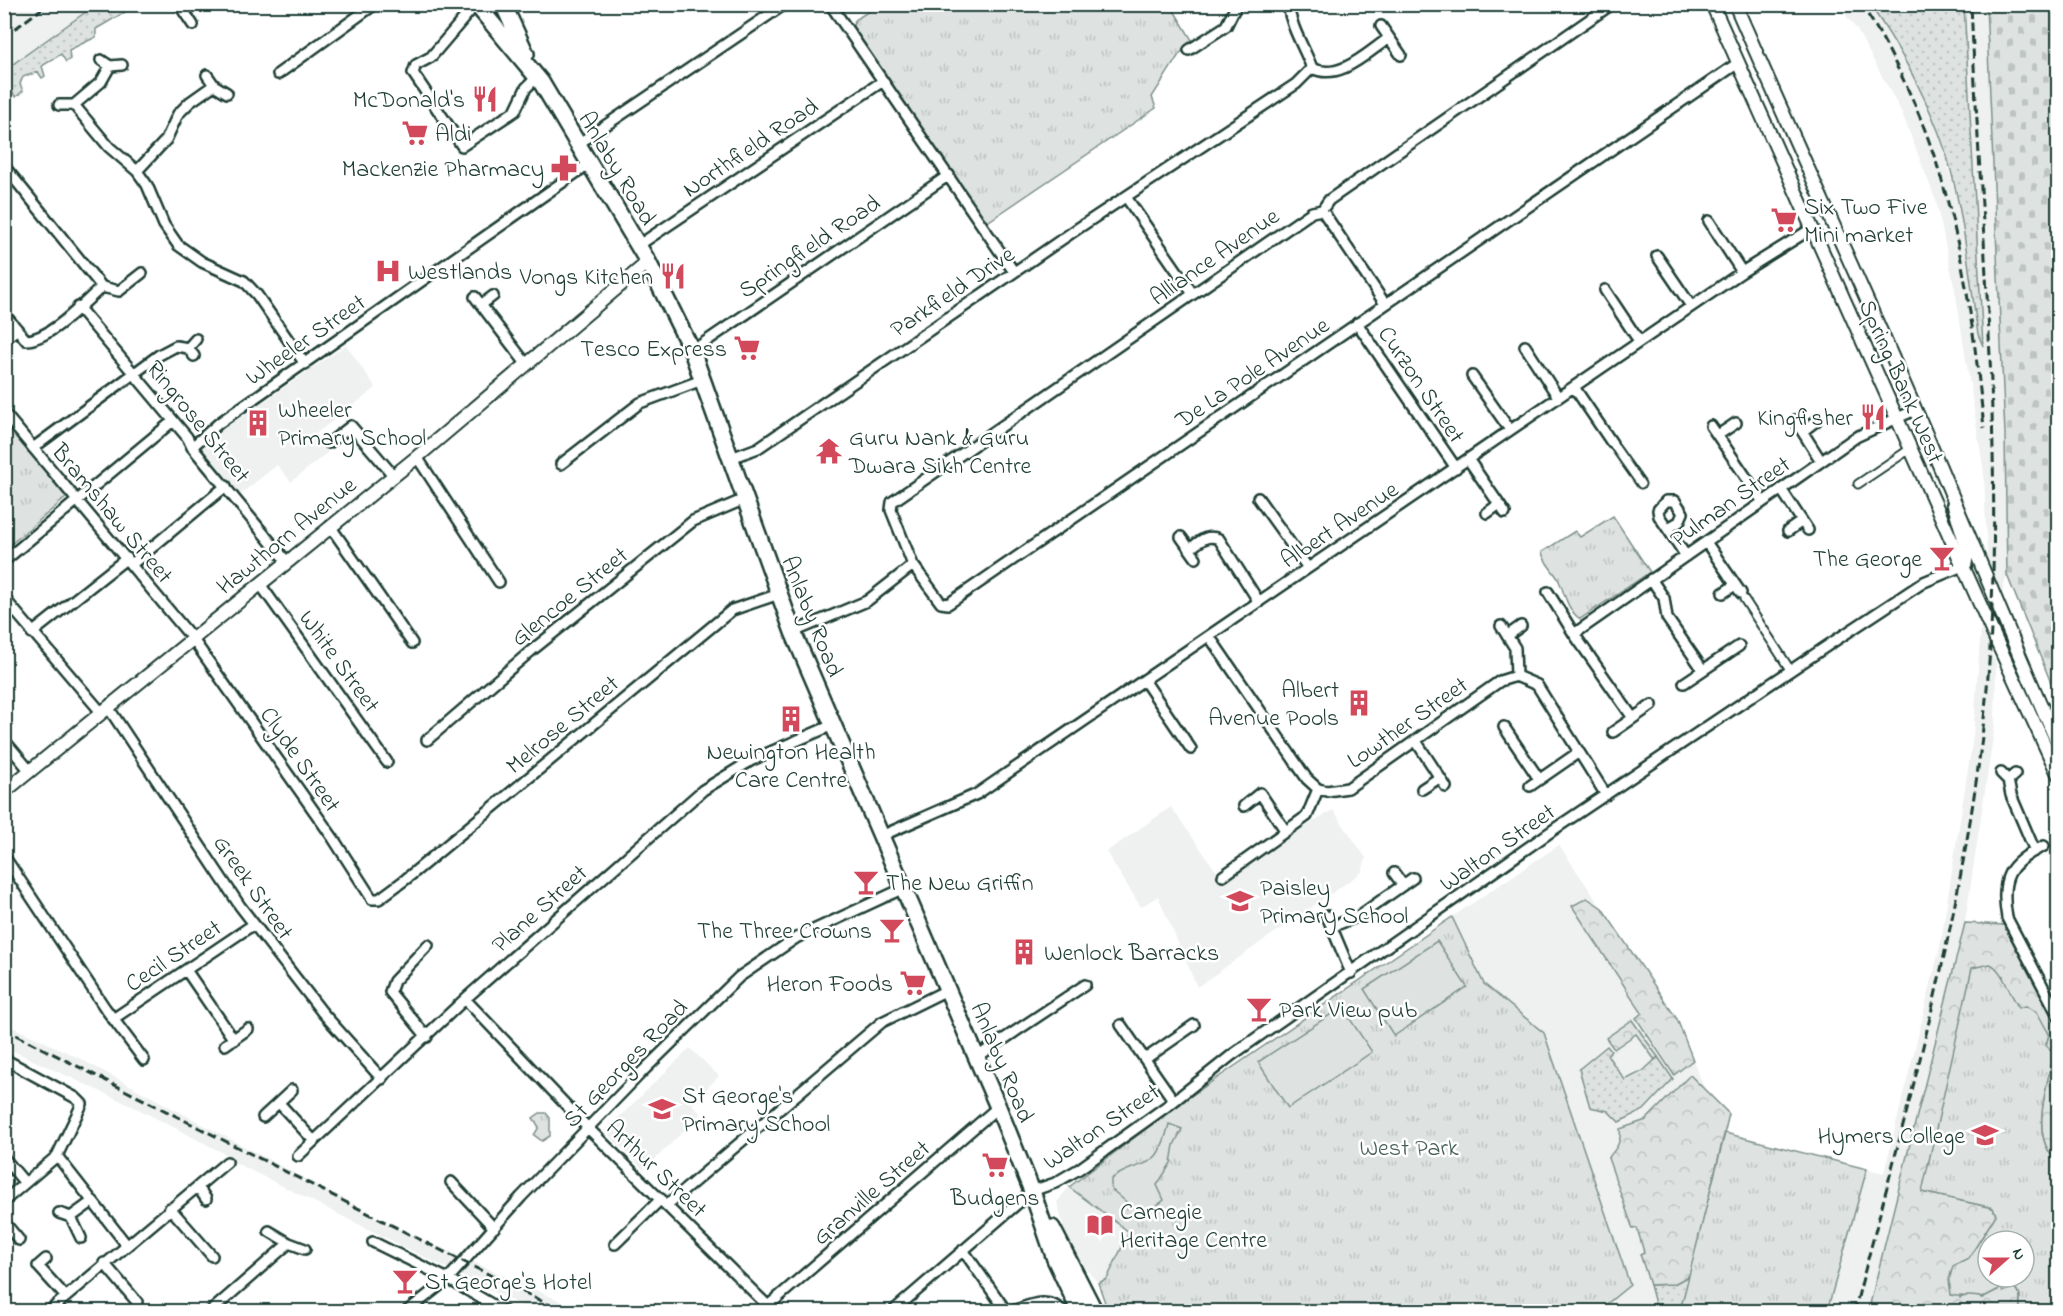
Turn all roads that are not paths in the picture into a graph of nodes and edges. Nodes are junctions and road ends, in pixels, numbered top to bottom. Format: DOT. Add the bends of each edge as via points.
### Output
graph roads {
  1 [pos="375,4"];
  2 [pos="476,4"];
  3 [pos="503,4"];
  4 [pos="785,4"];
  5 [pos="830,4"];
  6 [pos="1237,4"];
  7 [pos="1288,4"];
  8 [pos="1612,4"];
  9 [pos="1712,4"];
  10 [pos="1736,4"];
  11 [pos="182,6"];
  12 [pos="194,25"];
  13 [pos="1381,26"];
  14 [pos="1389,38"];
  15 [pos="1190,50"];
  16 [pos="1401,55"];
  17 [pos="101,60"];
  18 [pos="1737,63"];
  19 [pos="122,65"];
  20 [pos="110,66"];
  21 [pos="1312,68"];
  22 [pos="535,73"];
  23 [pos="278,74"];
  24 [pos="207,75"];
  25 [pos="883,81"];
  26 [pos="214,85"];
  27 [pos="227,93"];
  28 [pos="59,105"];
  29 [pos="74,105"];
  30 [pos="578,144"];
  31 [pos="590,163"];
  32 [pos="4,166"];
  33 [pos="137,171"];
  34 [pos="949,175"];
  35 [pos="1126,197"];
  36 [pos="1322,210"];
  37 [pos="1709,221"];
  38 [pos="1811,229"];
  39 [pos="639,245"];
  40 [pos="1657,256"];
  41 [pos="648,262"];
  42 [pos="1014,272"];
  43 [pos="1742,272"];
  44 [pos="142,273"];
  45 [pos="102,287"];
  46 [pos="1605,290"];
  47 [pos="1193,294"];
  48 [pos="493,296"];
  49 [pos="1385,304"];
  50 [pos="1691,306"];
  51 [pos="78,307"];
  52 [pos="4,314"];
  53 [pos="1357,323"];
  54 [pos="17,329"];
  55 [pos="196,339"];
  56 [pos="4,340"];
  57 [pos="1639,342"];
  58 [pos="1525,346"];
  59 [pos="692,351"];
  60 [pos="305,364"];
  61 [pos="527,365"];
  62 [pos="135,371"];
  63 [pos="1472,376"];
  64 [pos="702,380"];
  65 [pos="1574,387"];
  66 [pos="1558,397"];
  67 [pos="1916,410"];
  68 [pos="4,413"];
  69 [pos="1795,420"];
  70 [pos="1897,420"];
  71 [pos="174,421"];
  72 [pos="1816,421"];
  73 [pos="1736,423"];
  74 [pos="1711,426"];
  75 [pos="1510,430"];
  76 [pos="1803,430"];
  77 [pos="1718,435"];
  78 [pos="1612,442"];
  79 [pos="329,443"];
  80 [pos="192,447"];
  81 [pos="33,448"];
  82 [pos="1910,449"];
  83 [pos="417,457"];
  84 [pos="731,458"];
  85 [pos="1468,459"];
  86 [pos="1821,461"];
  87 [pos="561,464"];
  88 [pos="1456,468"];
  89 [pos="393,475"];
  90 [pos="1641,484"];
  91 [pos="1858,484"];
  92 [pos="226,486"];
  93 [pos="1947,486"];
  94 [pos="1781,489"];
  95 [pos="1258,498"];
  96 [pos="745,499"];
  97 [pos="79,502"];
  98 [pos="1763,502"];
  99 [pos="1498,505"];
  100 [pos="1487,513"];
  101 [pos="1505,513"];
  102 [pos="1802,521"];
  103 [pos="330,526"];
  104 [pos="1668,528"];
  105 [pos="1808,530"];
  106 [pos="1788,531"];
  107 [pos="1181,537"];
  108 [pos="1706,542"];
  109 [pos="1190,549"];
  110 [pos="1686,556"];
  111 [pos="1196,558"];
  112 [pos="4,561"];
  113 [pos="129,561"];
  114 [pos="287,562"];
  115 [pos="914,565"];
  116 [pos="1963,566"];
  117 [pos="1308,568"];
  118 [pos="1651,579"];
  119 [pos="499,582"];
  120 [pos="260,584"];
  121 [pos="1548,592"];
  122 [pos="1723,593"];
  123 [pos="1740,593"];
  124 [pos="779,594"];
  125 [pos="4,598"];
  126 [pos="1259,602"];
  127 [pos="1501,626"];
  128 [pos="1521,626"];
  129 [pos="793,632"];
  130 [pos="32,633"];
  131 [pos="1574,634"];
  132 [pos="1209,636"];
  133 [pos="1507,636"];
  134 [pos="192,638"];
  135 [pos="412,643"];
  136 [pos="1739,646"];
  137 [pos="1703,670"];
  138 [pos="1791,671"];
  139 [pos="1516,676"];
  140 [pos="1144,680"];
  141 [pos="1684,683"];
  142 [pos="1652,705"];
  143 [pos="105,709"];
  144 [pos="1633,718"];
  145 [pos="833,725"];
  146 [pos="1504,727"];
  147 [pos="1613,732"];
  148 [pos="4,740"];
  149 [pos="427,740"];
  150 [pos="1416,741"];
  151 [pos="2058,744"];
  152 [pos="1191,749"];
  153 [pos="1579,752"];
  154 [pos="387,762"];
  155 [pos="30,771"];
  156 [pos="2001,772"];
  157 [pos="2058,774"];
  158 [pos="1439,778"];
  159 [pos="1539,779"];
  160 [pos="1530,786"];
  161 [pos="1446,787"];
  162 [pos="1318,789"];
  163 [pos="1422,789"];
  164 [pos="4,792"];
  165 [pos="1606,795"];
  166 [pos="1244,806"];
  167 [pos="1285,830"];
  168 [pos="881,836"];
  169 [pos="2044,846"];
  170 [pos="2035,851"];
  171 [pos="4,856"];
  172 [pos="1394,873"];
  173 [pos="1223,876"];
  174 [pos="1413,878"];
  175 [pos="1403,885"];
  176 [pos="904,888"];
  177 [pos="379,899"];
  178 [pos="1327,916"];
  179 [pos="254,924"];
  180 [pos="1331,927"];
  181 [pos="428,945"];
  182 [pos="186,970"];
  183 [pos="1351,973"];
  184 [pos="1085,985"];
  185 [pos="948,990"];
  186 [pos="465,999"];
  187 [pos="2058,1015"];
  188 [pos="113,1019"];
  189 [pos="1121,1025"];
  190 [pos="1194,1025"];
  191 [pos="248,1029"];
  192 [pos="427,1037"];
  193 [pos="976,1057"];
  194 [pos="4,1059"];
  195 [pos="1145,1059"];
  196 [pos="144,1060"];
  197 [pos="381,1080"];
  198 [pos="292,1090"];
  199 [pos="1174,1101"];
  200 [pos="279,1103"];
  201 [pos="998,1107"];
  202 [pos="262,1116"];
  203 [pos="588,1128"];
  204 [pos="314,1141"];
  205 [pos="57,1156"];
  206 [pos="298,1156"];
  207 [pos="4,1158"];
  208 [pos="227,1162"];
  209 [pos="451,1182"];
  210 [pos="25,1183"];
  211 [pos="198,1186"];
  212 [pos="1032,1191"];
  213 [pos="206,1199"];
  214 [pos="4,1201"];
  215 [pos="93,1201"];
  216 [pos="664,1202"];
  217 [pos="170,1208"];
  218 [pos="59,1213"];
  219 [pos="70,1217"];
  220 [pos="4,1222"];
  221 [pos="494,1228"];
  222 [pos="269,1231"];
  223 [pos="81,1238"];
  224 [pos="19,1240"];
  225 [pos="373,1242"];
  226 [pos="289,1243"];
  227 [pos="615,1244"];
  228 [pos="126,1245"];
  229 [pos="305,1248"];
  230 [pos="963,1250"];
  231 [pos="212,1256"];
  232 [pos="46,1259"];
  233 [pos="104,1263"];
  234 [pos="448,1279"];
  235 [pos="66,1297"];
  236 [pos="137,1302"];
  237 [pos="491,1309"];
  238 [pos="771,1309"];
  239 [pos="48,1311"];
  240 [pos="210,1311"];
  241 [pos="406,1311"];
  242 [pos="505,1311"];
  243 [pos="892,1311"];
  244 [pos="1009,1311"];
  245 [pos="1063,1311"];
  246 [pos="1080,1311"];
  247 [pos="1095,1311"];
  1 -- 23 [label="street"];
  2 -- 22 [label="main road, Anlaby Road"];
  2 -- 22 [label="street" via="431,57 416,65 413,73 462,146 515,111"];
  3 -- 22 [label="main road, Anlaby Road"];
  4 -- 30 [label="street"];
  5 -- 25 [label="street"];
  6 -- 15 [label="street" via="1226,26"];
  7 -- 21 [label="street" via="1290,24"];
  8 -- 36 [label="street, Alliance Avenue" via="1329,200"];
  9 -- 18 [label="street, Spring Bank West"];
  10 -- 67 [label="street, Spring Bank West"];
  11 -- 12 [label="street"];
  13 -- 14 [label="street"];
  14 -- 16 [label="street"];
  14 -- 21 [label="street" via="1340,70"];
  17 -- 20 [label="street"];
  18 -- 38 [label="street, Spring Bank West"];
  18 -- 49 [label="street, De La Pole Avenue"];
  19 -- 20 [label="street"];
  20 -- 29 [label="street" via="101,82"];
  21 -- 35 [label="street, Parkfield Drive" via="1296,84"];
  22 -- 30 [label="main road, Anlaby Road"];
  24 -- 26 [label="street"];
  25 -- 34 [label="street"];
  25 -- 39 [label="street, Northfield Road"];
  26 -- 27 [label="street"];
  26 -- 33 [label="street" via="178,114 166,140"];
  28 -- 29 [label="street"];
  29 -- 33 [label="street" via="109,147"];
  30 -- 31 [label="main road, Anlaby Road"];
  31 -- 39 [label="main road, Anlaby Road"];
  31 -- 60 [label="street, Wheeler Street"];
  32 -- 45 [label="street"];
  33 -- 60 [label="street" via="178,244 202,262 244,281"];
  34 -- 42 [label="street"];
  34 -- 59 [label="street, Springfield Road"];
  35 -- 42 [label="street, Parkfield Drive"];
  35 -- 47 [label="street"];
  36 -- 47 [label="street, Alliance Avenue" via="1312,212"];
  36 -- 49 [label="street"];
  37 -- 43 [label="street"];
  38 -- 43 [label="street, Albert Avenue"];
  38 -- 70 [label="street, Spring Bank West"];
  39 -- 41 [label="main road, Anlaby Road"];
  40 -- 50 [label="street"];
  41 -- 59 [label="main road, Anlaby Road"];
  41 -- 61 [label="street, Hawthorn Avenue"];
  42 -- 84 [label="street, Parkfield Drive" via="758,447"];
  43 -- 50 [label="street, Albert Avenue"];
  44 -- 45 [label="street" via="119,291"];
  45 -- 51 [label="street"];
  46 -- 57 [label="street"];
  47 -- 115 [label="street, Alliance Avenue" via="891,502"];
  48 -- 61 [label="street" via="478,301"];
  49 -- 53 [label="street, De La Pole Avenue"];
  50 -- 57 [label="street, Albert Avenue"];
  51 -- 54 [label="street" via="35,339 26,340"];
  51 -- 62 [label="street, Ringrose Street"];
  52 -- 54 [label="street"];
  53 -- 88 [label="street, Curzon Street"];
  53 -- 115 [label="street, De La Pole Avenue" via="948,604 941,603"];
  54 -- 56 [label="street"];
  55 -- 62 [label="street" via="191,352 176,346"];
  57 -- 65 [label="street, Albert Avenue"];
  58 -- 66 [label="street"];
  59 -- 64 [label="main road, Anlaby Road"];
  60 -- 80 [label="street, Wheeler Street" via="219,423"];
  61 -- 83 [label="street, Hawthorn Avenue"];
  62 -- 71 [label="street, Ringrose Street"];
  62 -- 81 [label="street"];
  63 -- 75 [label="street"];
  64 -- 84 [label="main road, Anlaby Road"];
  64 -- 87 [label="street" via="640,403"];
  65 -- 66 [label="street, Albert Avenue"];
  65 -- 78 [label="street"];
  66 -- 75 [label="street, Albert Avenue"];
  67 -- 70 [label="street, Pulman Street"];
  67 -- 93 [label="street, Spring Bank West"];
  68 -- 81 [label="street, Bramshaw Street"];
  69 -- 76 [label="street"];
  70 -- 82 [label="street, Spring Bank West"];
  70 -- 86 [label="street, Pulman Street" via="1856,437"];
  71 -- 80 [label="street, Ringrose Street"];
  71 -- 97 [label="street"];
  72 -- 76 [label="street"];
  73 -- 77 [label="street"];
  74 -- 77 [label="street"];
  75 -- 85 [label="street, Albert Avenue"];
  76 -- 86 [label="street"];
  77 -- 98 [label="street"];
  78 -- 90 [label="street"];
  79 -- 89 [label="street" via="351,426"];
  80 -- 92 [label="street, Ringrose Street"];
  81 -- 97 [label="street, Bramshaw Street"];
  82 -- 91 [label="street"];
  82 -- 116 [label="street, Spring Bank West"];
  83 -- 89 [label="street, Hawthorn Avenue"];
  83 -- 119 [label="street"];
  84 -- 96 [label="main road, Anlaby Road"];
  85 -- 88 [label="street, Albert Avenue"];
  85 -- 99 [label="street, Curzon Street"];
  86 -- 94 [label="street, Pulman Street"];
  88 -- 117 [label="street, Albert Avenue"];
  89 -- 103 [label="street, Hawthorn Avenue"];
  92 -- 113 [label="street"];
  92 -- 114 [label="street, Ringrose Street"];
  93 -- 116 [label="street" via="1968,557"];
  93 -- 151 [label="street, Spring Bank West"];
  94 -- 98 [label="street, Pulman Street"];
  94 -- 102 [label="street"];
  95 -- 117 [label="street"];
  96 -- 124 [label="main road, Anlaby Road"];
  96 -- 149 [label="street, Glencoe Street" via="693,521"];
  97 -- 112 [label="street"];
  97 -- 113 [label="street, Bramshaw Street"];
  98 -- 108 [label="street, Pulman Street"];
  99 -- 100 [label="street"];
  99 -- 101 [label="street, Curzon Street"];
  102 -- 105 [label="street"];
  102 -- 106 [label="street"];
  103 -- 114 [label="street, Hawthorn Avenue"];
  103 -- 135 [label="street"];
  104 -- 110 [label="street"];
  107 -- 109 [label="street"];
  108 -- 110 [label="street, Pulman Street"];
  108 -- 123 [label="street"];
  109 -- 111 [label="street"];
  109 -- 126 [label="street" via="1204,538 1219,539"];
  110 -- 118 [label="street, Pulman Street"];
  113 -- 130 [label="street"];
  113 -- 134 [label="street, Bramshaw Street"];
  114 -- 120 [label="street, Hawthorn Avenue"];
  115 -- 129 [label="street" via="867,601"];
  116 -- 138 [label="street, Walton Street" via="1924,582"];
  116 -- 157 [label="street, Spring Bank West"];
  117 -- 126 [label="street, Albert Avenue"];
  118 -- 131 [label="street, Pulman Street"];
  118 -- 137 [label="street" via="1664,598 1667,618"];
  120 -- 134 [label="street, Hawthorn Avenue"];
  120 -- 154 [label="street, White Street"];
  121 -- 131 [label="street"];
  122 -- 123 [label="street"];
  123 -- 138 [label="street"];
  124 -- 129 [label="main road, Anlaby Road"];
  124 -- 177 [label="street, Melrose Street" via="732,610"];
  125 -- 130 [label="street, Greek Street"];
  126 -- 132 [label="street, Albert Avenue"];
  127 -- 133 [label="street"];
  128 -- 133 [label="street"];
  129 -- 145 [label="main road, Anlaby Road"];
  130 -- 143 [label="street, Greek Street"];
  131 -- 144 [label="street"];
  132 -- 140 [label="street, Albert Avenue"];
  132 -- 162 [label="street" via="1287,752"];
  133 -- 139 [label="street" via="1515,648"];
  134 -- 143 [label="street, Hawthorn Avenue"];
  134 -- 177 [label="street, Clyde Street" via="372,899"];
  136 -- 137 [label="street"];
  137 -- 141 [label="street"];
  138 -- 165 [label="street, Walton Street"];
  139 -- 150 [label="street, Lowther Street" via="1500,681"];
  139 -- 153 [label="street" via="1537,685"];
  140 -- 152 [label="street"];
  140 -- 168 [label="street, Albert Avenue" via="977,794"];
  142 -- 144 [label="street"];
  143 -- 155 [label="street, Hawthorn Avenue"];
  143 -- 179 [label="street, Greek Street"];
  144 -- 147 [label="street"];
  145 -- 168 [label="main road, Anlaby Road"];
  145 -- 186 [label="street, Plane Street" via="752,759 703,790"];
  146 -- 159 [label="street"];
  148 -- 155 [label="street"];
  150 -- 158 [label="street"];
  150 -- 162 [label="street, Lowther Street" via="1348,788"];
  153 -- 159 [label="street"];
  153 -- 165 [label="street"];
  155 -- 164 [label="street, Hawthorn Avenue"];
  156 -- 170 [label="street" via="2012,777 2011,795"];
  158 -- 161 [label="street"];
  158 -- 163 [label="street"];
  159 -- 160 [label="street"];
  162 -- 167 [label="street" via="1307,816"];
  165 -- 183 [label="street, Walton Street"];
  166 -- 167 [label="street" via="1260,793"];
  167 -- 173 [label="street"];
  168 -- 176 [label="main road, Anlaby Road"];
  169 -- 170 [label="street"];
  170 -- 187 [label="street" via="2010,869 2004,885 2007,918"];
  171 -- 188 [label="street"];
  172 -- 175 [label="street"];
  174 -- 175 [label="street"];
  175 -- 180 [label="street" via="1359,916"];
  176 -- 185 [label="main road, Anlaby Road"];
  176 -- 203 [label="street, St Georges Road" via="813,929 739,977"];
  178 -- 180 [label="street"];
  179 -- 182 [label="street, Cecil Street"];
  179 -- 197 [label="street, Greek Street"];
  180 -- 183 [label="street"];
  181 -- 192 [label="street" via="394,981 390,992"];
  182 -- 188 [label="street, Cecil Street"];
  182 -- 191 [label="street" via="229,1042"];
  183 -- 199 [label="street, Walton Street" via="1232,1055"];
  184 -- 193 [label="street"];
  185 -- 193 [label="main road, Anlaby Road"];
  185 -- 216 [label="street" via="882,1022"];
  186 -- 192 [label="street, Plane Street"];
  186 -- 203 [label="street, Arthur Street"];
  188 -- 196 [label="street"];
  189 -- 195 [label="street"];
  190 -- 195 [label="street"];
  192 -- 197 [label="street, Plane Street"];
  193 -- 201 [label="main road, Anlaby Road"];
  194 -- 205 [label="street" via="82,1104"];
  195 -- 199 [label="street"];
  197 -- 204 [label="street, Plane Street"];
  198 -- 200 [label="street"];
  199 -- 212 [label="street, Walton Street" via="1079,1169"];
  200 -- 202 [label="street"];
  200 -- 204 [label="street"];
  201 -- 212 [label="main road, Anlaby Road"];
  201 -- 238 [label="street, Granville Street"];
  203 -- 216 [label="street, Arthur Street"];
  203 -- 221 [label="street, St Georges Road"];
  204 -- 206 [label="street, Plane Street"];
  205 -- 210 [label="street"];
  205 -- 215 [label="street"];
  207 -- 210 [label="street"];
  208 -- 211 [label="street"];
  209 -- 221 [label="street"];
  210 -- 214 [label="street"];
  211 -- 213 [label="street"];
  211 -- 217 [label="street"];
  212 -- 230 [label="street, Walton Street"];
  212 -- 246 [label="main road, Anlaby Road" via="1055,1259"];
  212 -- 247 [label="main road, Anlaby Road"];
  215 -- 219 [label="street"];
  215 -- 228 [label="street"];
  216 -- 227 [label="street"];
  216 -- 238 [label="street, Arthur Street"];
  217 -- 228 [label="street"];
  217 -- 231 [label="street"];
  218 -- 219 [label="street"];
  219 -- 223 [label="street"];
  220 -- 224 [label="street"];
  221 -- 234 [label="street, St Georges Road"];
  222 -- 226 [label="street"];
  225 -- 234 [label="street"];
  226 -- 229 [label="street"];
  226 -- 240 [label="street"];
  228 -- 233 [label="street"];
  230 -- 243 [label="street, Walton Street"];
  230 -- 244 [label="street"];
  232 -- 235 [label="street" via="38,1266"];
  233 -- 235 [label="street"];
  233 -- 236 [label="street"];
  234 -- 237 [label="street"];
  234 -- 241 [label="street, St Georges Road"];
  235 -- 239 [label="street"];
  237 -- 242 [label="street"];
  244 -- 245 [label="street" via="1043,1302 1056,1304"];
}
